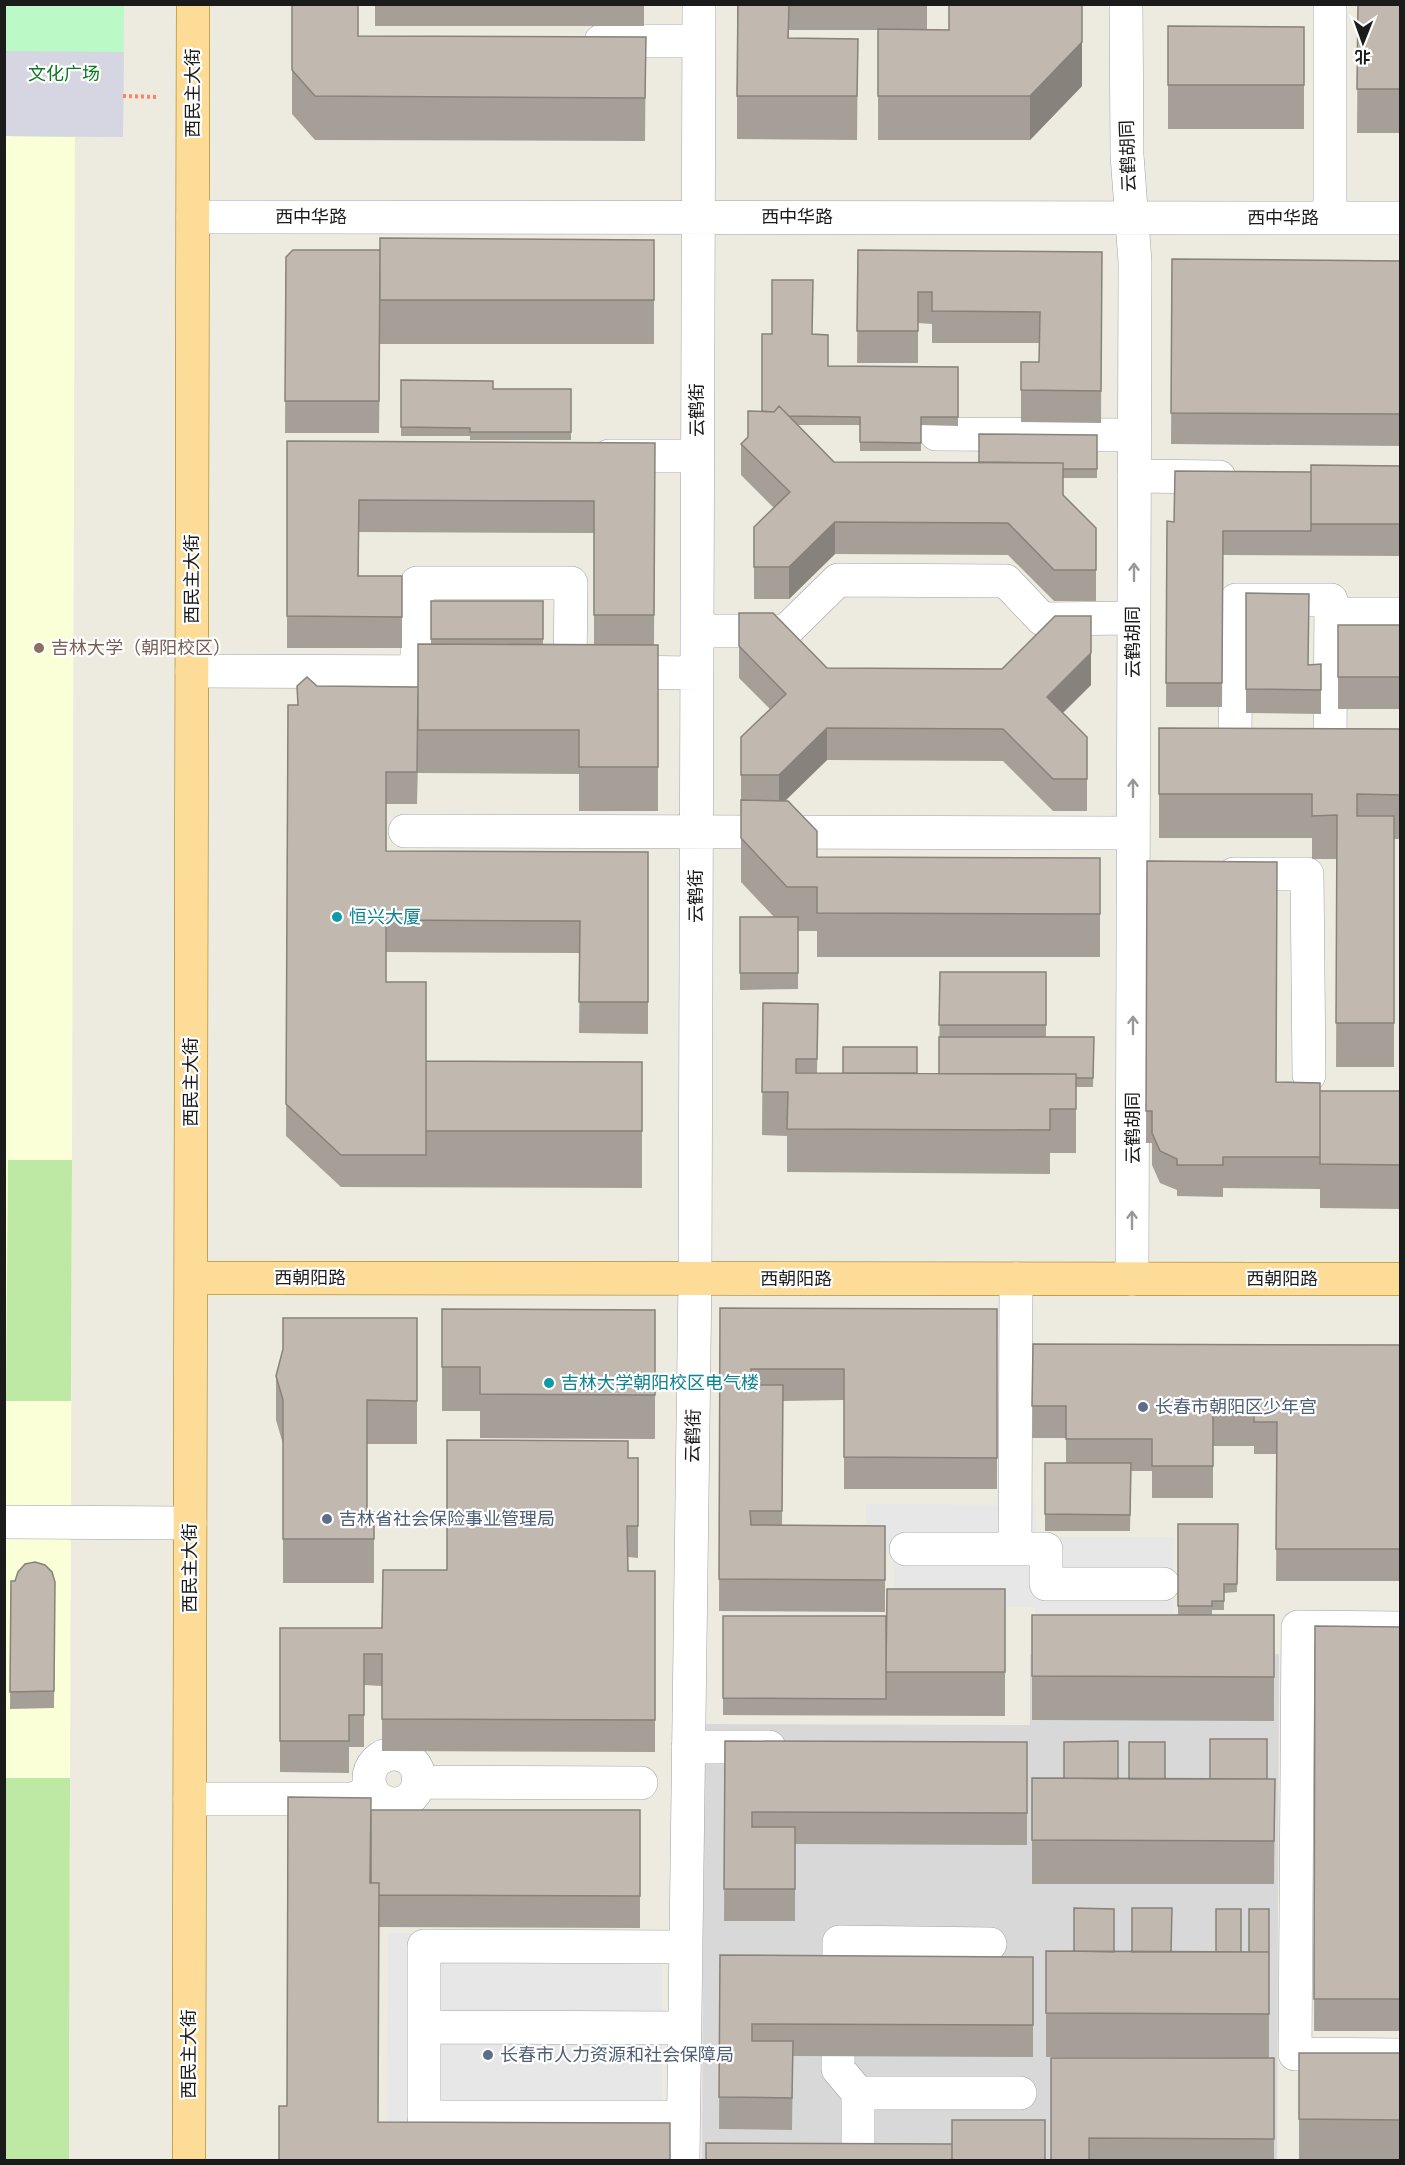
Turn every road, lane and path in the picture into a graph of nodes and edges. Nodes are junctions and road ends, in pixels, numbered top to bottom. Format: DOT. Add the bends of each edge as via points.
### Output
graph roads {
  1 [pos="193,4"];
  2 [pos="699,4"];
  3 [pos="1126,4"];
  4 [pos="1330,4"];
  5 [pos="570,41"];
  6 [pos="698,41"];
  7 [pos="192,217"];
  8 [pos="698,217"];
  9 [pos="1131,218"];
  10 [pos="1330,218"];
  11 [pos="1401,218"];
  12 [pos="936,434"];
  13 [pos="1134,435"];
  14 [pos="578,456"];
  15 [pos="697,456"];
  16 [pos="1134,476"];
  17 [pos="1250,477"];
  18 [pos="1331,614"];
  19 [pos="1401,614"];
  20 [pos="1133,618"];
  21 [pos="697,631"];
  22 [pos="192,671"];
  23 [pos="417,672"];
  24 [pos="488,672"];
  25 [pos="535,672"];
  26 [pos="570,672"];
  27 [pos="696,673"];
  28 [pos="1133,746"];
  29 [pos="1167,746"];
  30 [pos="1201,746"];
  31 [pos="1235,746"];
  32 [pos="1330,747"];
  33 [pos="1365,747"];
  34 [pos="405,831"];
  35 [pos="696,831"];
  36 [pos="1133,833"];
  37 [pos="1133,873"];
  38 [pos="1168,874"];
  39 [pos="1203,874"];
  40 [pos="1309,1075"];
  41 [pos="191,1278"];
  42 [pos="695,1278"];
  43 [pos="1016,1279"];
  44 [pos="1132,1279"];
  45 [pos="1401,1279"];
  46 [pos="4,1522"];
  47 [pos="190,1523"];
  48 [pos="906,1549"];
  49 [pos="1016,1550"];
  50 [pos="1163,1584"];
  51 [pos="1401,1628"];
  52 [pos="688,1747"];
  53 [pos="796,1747"];
  54 [pos="641,1783"];
  55 [pos="190,1799"];
  56 [pos="990,1944"];
  57 [pos="686,1947"];
  58 [pos="424,2027"];
  59 [pos="684,2028"];
  60 [pos="1401,2055"];
  61 [pos="858,2093"];
  62 [pos="1020,2093"];
  63 [pos="683,2117"];
  64 [pos="189,2160"];
  65 [pos="682,2160"];
  66 [pos="858,2160"];
  1 -- 7 [label="main road, 西民主大街"];
  2 -- 6 [label="street, 云鹤街"];
  3 -- 9 [label="street, 云鹤胡同"];
  4 -- 10 [label="street"];
  5 -- 6 [label="street"];
  6 -- 8 [label="street, 云鹤街"];
  7 -- 8 [label="street, 西中华路"];
  7 -- 22 [label="main road, 西民主大街"];
  8 -- 9 [label="street, 西中华路"];
  8 -- 15 [label="street, 云鹤街"];
  9 -- 10 [label="street, 西中华路"];
  9 -- 13 [label="street, 云鹤胡同" via="1135,262"];
  10 -- 11 [label="street, 西中华路"];
  12 -- 13 [label="street"];
  13 -- 16 [label="street, 云鹤胡同"];
  14 -- 15 [label="street"];
  15 -- 21 [label="street, 云鹤街"];
  16 -- 17 [label="street"];
  20 -- 16 [label="street, 云鹤胡同, one-way"];
  18 -- 19 [label="street"];
  18 -- 31 [label="street" via="1331,600 1236,600"];
  18 -- 32 [label="street"];
  20 -- 21 [label="street" via="1042,619 1006,581 838,580 786,631"];
  20 -- 28 [label="street, 云鹤胡同"];
  21 -- 27 [label="street, 云鹤街"];
  22 -- 23 [label="street"];
  22 -- 41 [label="main road, 西民主大街"];
  23 -- 24 [label="street"];
  23 -- 26 [label="street" via="417,583 559,583 570,584"];
  25 -- 26 [label="street"];
  26 -- 27 [label="street"];
  27 -- 35 [label="street, 云鹤街"];
  28 -- 29 [label="street"];
  36 -- 28 [label="street, 云鹤胡同, one-way"];
  30 -- 31 [label="street"];
  31 -- 32 [label="street"];
  32 -- 33 [label="street"];
  34 -- 35 [label="street"];
  35 -- 36 [label="street"];
  35 -- 42 [label="street, 云鹤街"];
  36 -- 37 [label="street, 云鹤胡同"];
  37 -- 38 [label="street"];
  44 -- 37 [label="street, 云鹤胡同, one-way"];
  39 -- 40 [label="street" via="1307,874"];
  41 -- 42 [label="main road, 西朝阳路"];
  41 -- 47 [label="main road, 西民主大街"];
  42 -- 43 [label="main road, 西朝阳路"];
  42 -- 52 [label="street, 云鹤街"];
  43 -- 44 [label="main road, 西朝阳路"];
  43 -- 49 [label="street"];
  44 -- 45 [label="main road, 西朝阳路"];
  46 -- 47 [label="street"];
  47 -- 55 [label="main road, 西民主大街"];
  48 -- 49 [label="street"];
  49 -- 50 [label="street" via="1046,1549 1046,1584"];
  51 -- 60 [label="street" via="1298,1627 1295,2054"];
  52 -- 53 [label="street"];
  52 -- 57 [label="street, 云鹤街"];
  54 -- 55 [label="street" via="418,1782 410,1798 400,1804 388,1804 372,1791 353,1799"];
  55 -- 64 [label="main road, 西民主大街"];
  56 -- 61 [label="street" via="839,1942 838,2069"];
  57 -- 58 [label="street" via="424,1946"];
  57 -- 59 [label="street, 云鹤街"];
  58 -- 59 [label="street"];
  58 -- 63 [label="street" via="424,2117"];
  59 -- 63 [label="street, 云鹤街"];
  61 -- 62 [label="street"];
  61 -- 66 [label="street"];
  63 -- 65 [label="street, 云鹤街"];
}
